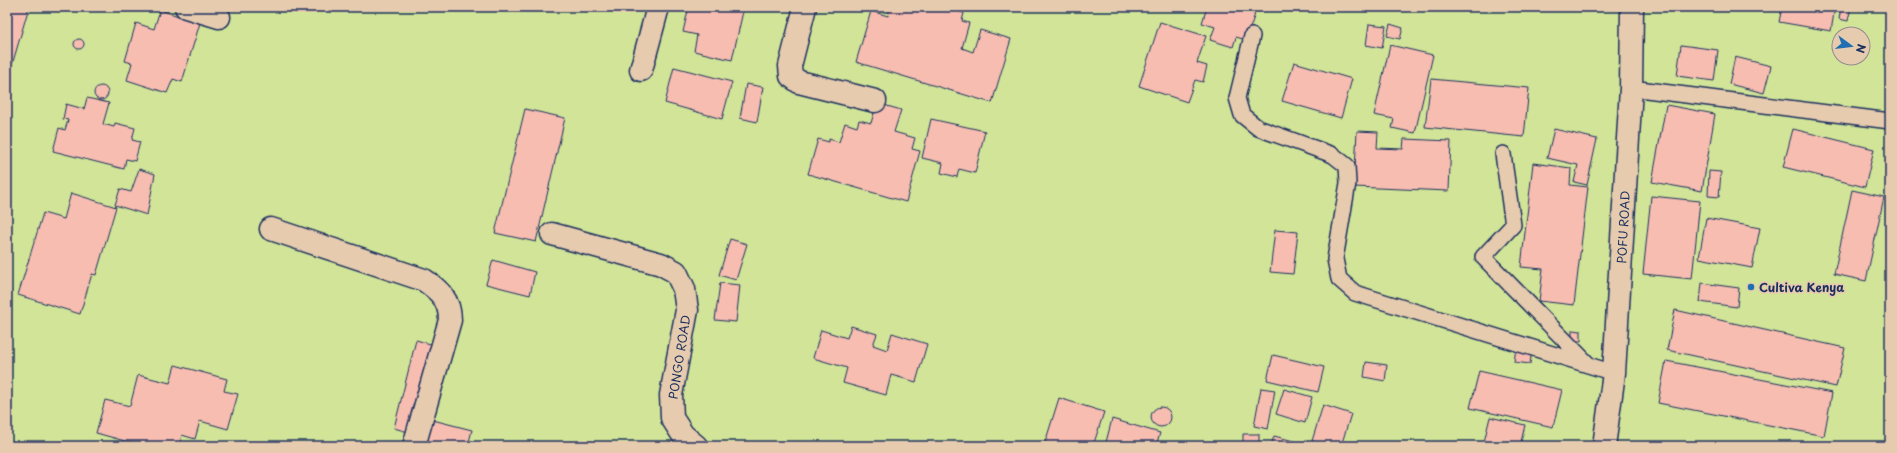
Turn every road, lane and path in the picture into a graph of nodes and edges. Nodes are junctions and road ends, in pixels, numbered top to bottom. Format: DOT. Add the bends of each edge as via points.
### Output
graph roads {
  1 [pos="186,7"];
  2 [pos="658,7"];
  3 [pos="805,7"];
  4 [pos="1632,7"];
  5 [pos="219,17"];
  6 [pos="1252,36"];
  7 [pos="641,70"];
  8 [pos="1630,88"];
  9 [pos="875,101"];
  10 [pos="1890,121"];
  11 [pos="1503,154"];
  12 [pos="271,229"];
  13 [pos="552,234"];
  14 [pos="1591,366"];
  15 [pos="1614,373"];
  16 [pos="414,446"];
  17 [pos="696,446"];
  18 [pos="1604,446"];
  1 -- 5 [label="street"];
  2 -- 7 [label="street"];
  3 -- 9 [label="street" via="790,66 791,76 799,82"];
  4 -- 8 [label="street, POFU ROAD"];
  6 -- 14 [label="lane" via="1237,98 1242,115 1258,128 1333,155 1347,166 1348,183 1335,259 1339,279 1355,293"];
  8 -- 10 [label="lane"];
  8 -- 15 [label="street, POFU ROAD"];
  11 -- 14 [label="lane" via="1513,225 1483,257"];
  12 -- 16 [label="street" via="424,280 437,289 446,300 450,320"];
  13 -- 17 [label="street, PONGO ROAD" via="661,264 676,272 684,289 687,310 671,395 672,418 683,434"];
  14 -- 15 [label="lane"];
  15 -- 18 [label="street, POFU ROAD"];
}
